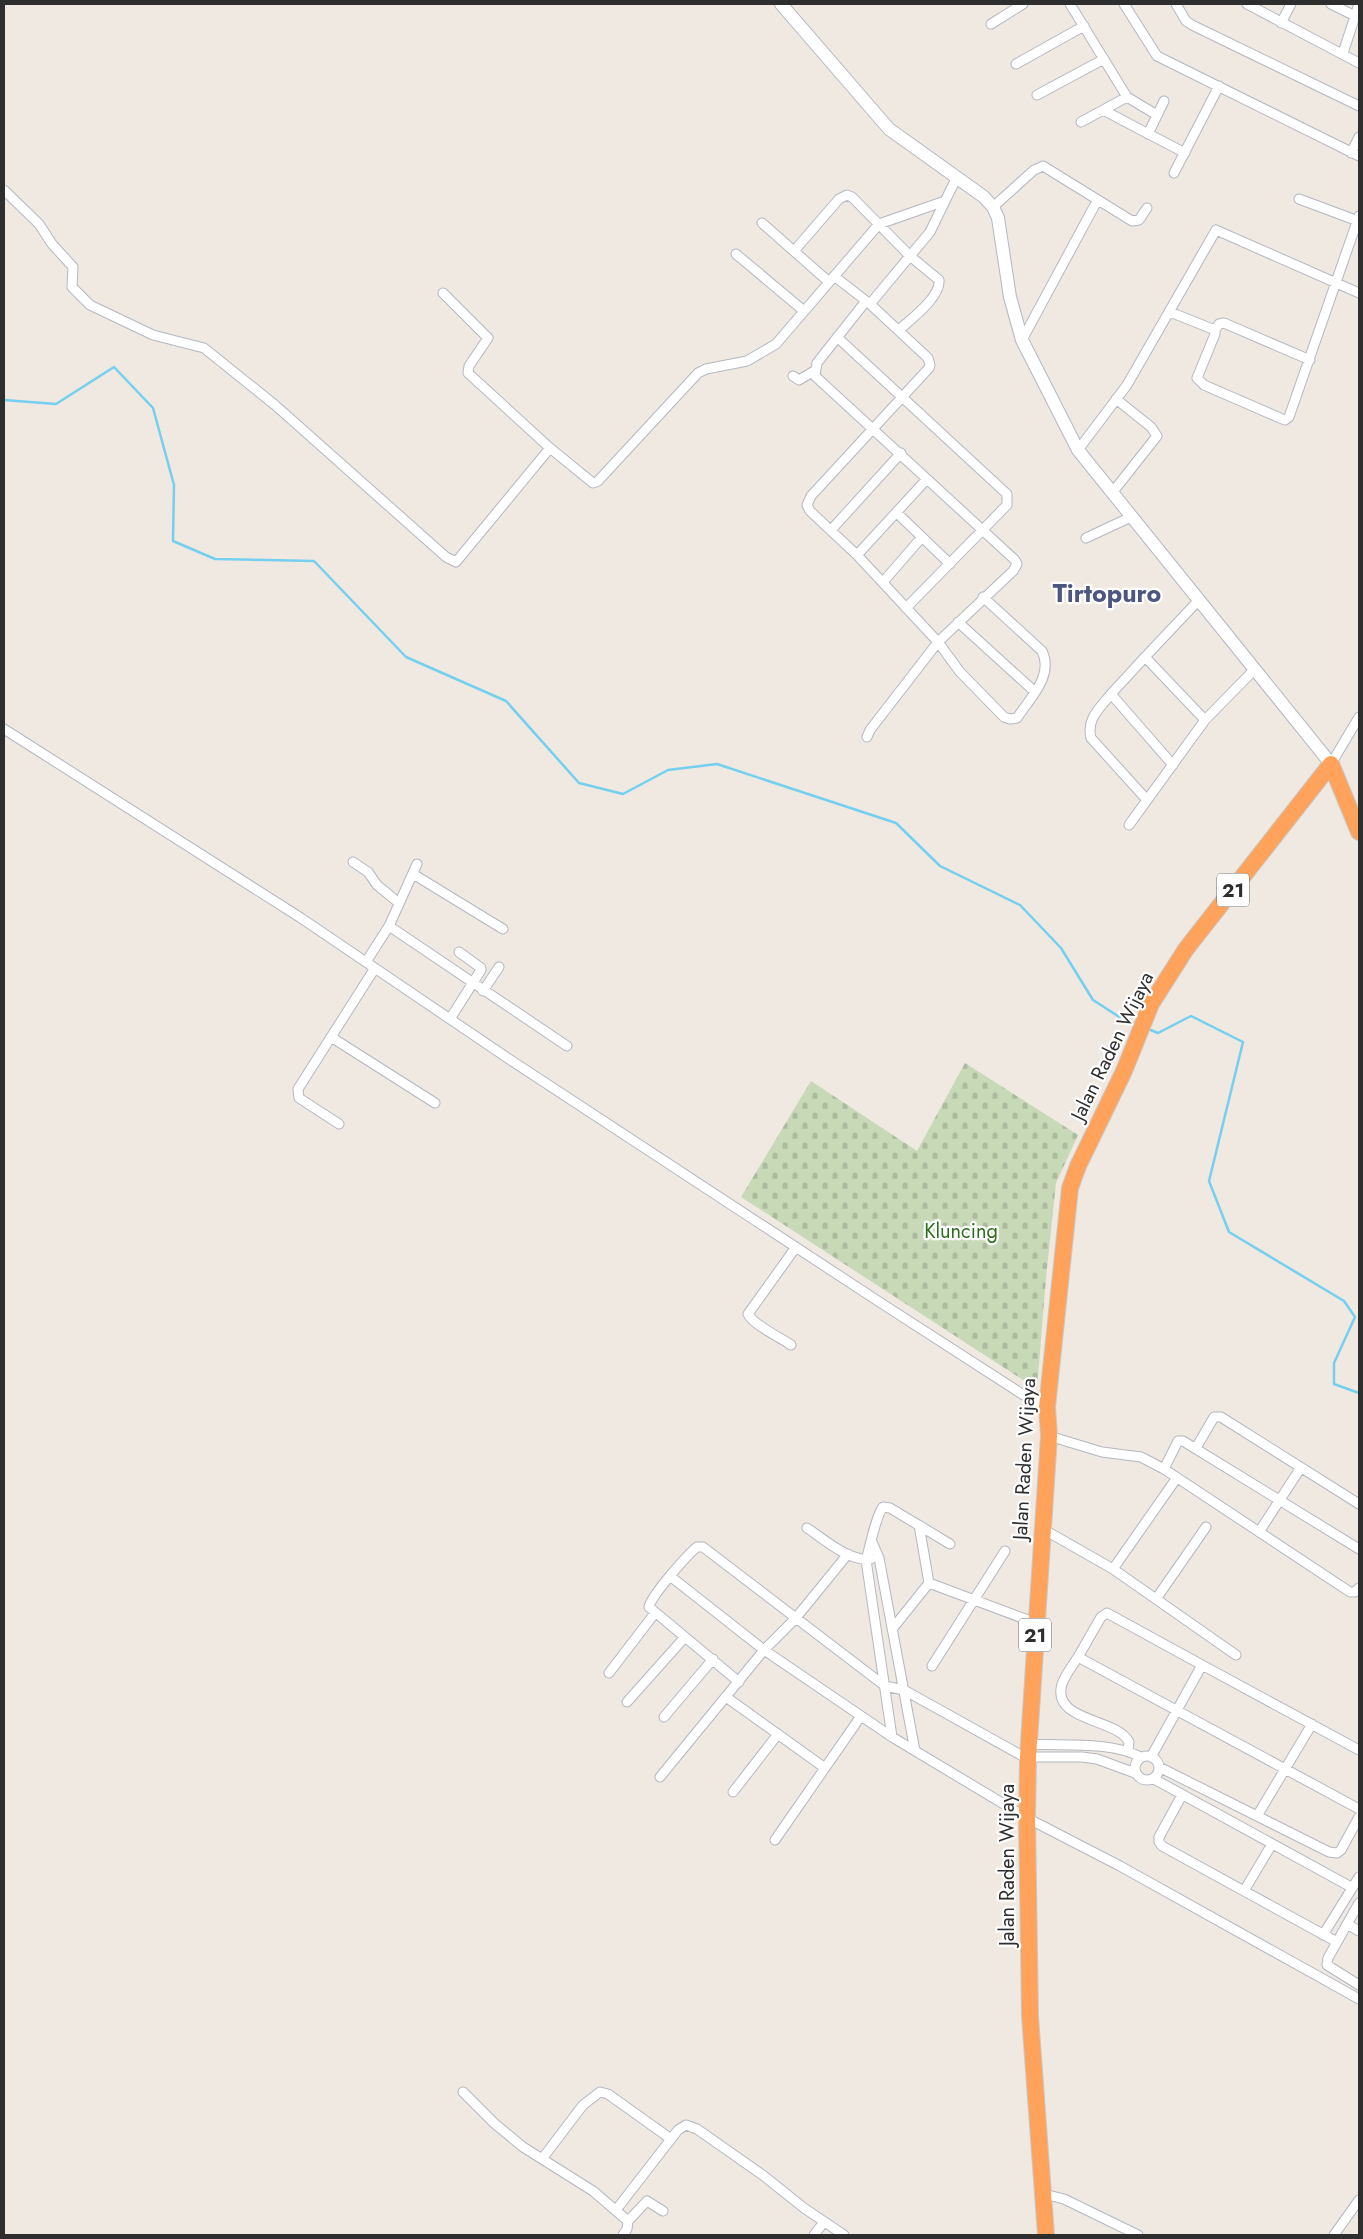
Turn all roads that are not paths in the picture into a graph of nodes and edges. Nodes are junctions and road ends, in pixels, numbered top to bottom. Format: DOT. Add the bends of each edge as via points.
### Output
graph roads {
  1 [pos="781,4"];
  2 [pos="1023,4"];
  3 [pos="1070,4"];
  4 [pos="1124,4"];
  5 [pos="1176,4"];
  6 [pos="1291,4"];
  7 [pos="1331,4"];
  8 [pos="1359,4"];
  9 [pos="1252,5"];
  10 [pos="1355,16"];
  11 [pos="1282,23"];
  12 [pos="991,24"];
  13 [pos="1084,26"];
  14 [pos="1343,53"];
  15 [pos="1104,59"];
  16 [pos="1359,63"];
  17 [pos="1016,64"];
  18 [pos="1219,86"];
  19 [pos="1037,95"];
  20 [pos="1127,97"];
  21 [pos="1164,101"];
  22 [pos="1359,106"];
  23 [pos="1103,110"];
  24 [pos="1157,115"];
  25 [pos="1081,122"];
  26 [pos="1148,134"];
  27 [pos="1359,137"];
  28 [pos="1185,153"];
  29 [pos="1355,154"];
  30 [pos="1174,173"];
  31 [pos="956,179"];
  32 [pos="4,190"];
  33 [pos="1299,199"];
  34 [pos="945,200"];
  35 [pos="1097,201"];
  36 [pos="993,207"];
  37 [pos="1147,208"];
  38 [pos="1358,219"];
  39 [pos="762,223"];
  40 [pos="879,224"];
  41 [pos="794,251"];
  42 [pos="736,254"];
  43 [pos="910,256"];
  44 [pos="831,279"];
  45 [pos="1336,283"];
  46 [pos="443,293"];
  47 [pos="1359,293"];
  48 [pos="868,302"];
  49 [pos="804,311"];
  50 [pos="1170,312"];
  51 [pos="899,330"];
  52 [pos="1215,330"];
  53 [pos="837,337"];
  54 [pos="1022,340"];
  55 [pos="1310,360"];
  56 [pos="814,371"];
  57 [pos="793,376"];
  58 [pos="902,396"];
  59 [pos="1116,399"];
  60 [pos="874,429"];
  61 [pos="550,448"];
  62 [pos="1078,450"];
  63 [pos="900,453"];
  64 [pos="927,479"];
  65 [pos="1112,493"];
  66 [pos="897,513"];
  67 [pos="1131,517"];
  68 [pos="832,529"];
  69 [pos="984,530"];
  70 [pos="922,537"];
  71 [pos="1086,538"];
  72 [pos="857,554"];
  73 [pos="950,564"];
  74 [pos="883,582"];
  75 [pos="984,597"];
  76 [pos="1198,601"];
  77 [pos="906,608"];
  78 [pos="958,622"];
  79 [pos="938,642"];
  80 [pos="1145,657"];
  81 [pos="1254,670"];
  82 [pos="1034,691"];
  83 [pos="1112,694"];
  84 [pos="1359,717"];
  85 [pos="1205,720"];
  86 [pos="4,729"];
  87 [pos="867,737"];
  88 [pos="1331,764"];
  89 [pos="1173,765"];
  90 [pos="1147,800"];
  91 [pos="1129,825"];
  92 [pos="1359,832"];
  93 [pos="354,862"];
  94 [pos="417,864"];
  95 [pos="412,874"];
  96 [pos="399,902"];
  97 [pos="389,926"];
  98 [pos="503,929"];
  99 [pos="459,952"];
  100 [pos="366,962"];
  101 [pos="499,967"];
  102 [pos="375,968"];
  103 [pos="473,984"];
  104 [pos="483,991"];
  105 [pos="450,1019"];
  106 [pos="331,1037"];
  107 [pos="568,1046"];
  108 [pos="434,1103"];
  109 [pos="339,1124"];
  110 [pos="796,1247"];
  111 [pos="791,1345"];
  112 [pos="1047,1407"];
  113 [pos="1049,1436"];
  114 [pos="1196,1448"];
  115 [pos="1164,1469"];
  116 [pos="1300,1469"];
  117 [pos="1176,1479"];
  118 [pos="1280,1501"];
  119 [pos="1359,1504"];
  120 [pos="919,1525"];
  121 [pos="1206,1527"];
  122 [pos="807,1528"];
  123 [pos="1041,1528"];
  124 [pos="1259,1532"];
  125 [pos="872,1542"];
  126 [pos="950,1544"];
  127 [pos="1359,1549"];
  128 [pos="1004,1551"];
  129 [pos="848,1554"];
  130 [pos="880,1558"];
  131 [pos="866,1560"];
  132 [pos="1113,1569"];
  133 [pos="670,1576"];
  134 [pos="929,1583"];
  135 [pos="1359,1588"];
  136 [pos="1156,1599"];
  137 [pos="973,1600"];
  138 [pos="656,1613"];
  139 [pos="795,1619"];
  140 [pos="1036,1623"];
  141 [pos="893,1628"];
  142 [pos="685,1637"];
  143 [pos="764,1650"];
  144 [pos="1236,1655"];
  145 [pos="1078,1657"];
  146 [pos="713,1659"];
  147 [pos="1202,1665"];
  148 [pos="932,1666"];
  149 [pos="609,1673"];
  150 [pos="739,1682"];
  151 [pos="885,1686"];
  152 [pos="904,1690"];
  153 [pos="726,1698"];
  154 [pos="627,1702"];
  155 [pos="1177,1711"];
  156 [pos="861,1716"];
  157 [pos="664,1717"];
  158 [pos="1312,1724"];
  159 [pos="778,1734"];
  160 [pos="892,1737"];
  161 [pos="1083,1747"];
  162 [pos="1359,1750"];
  163 [pos="915,1751"];
  164 [pos="1128,1751"];
  165 [pos="1029,1753"];
  166 [pos="1082,1757"];
  167 [pos="1141,1757"];
  168 [pos="1151,1757"];
  169 [pos="1159,1767"];
  170 [pos="825,1768"];
  171 [pos="1286,1768"];
  172 [pos="1136,1773"];
  173 [pos="660,1777"];
  174 [pos="1154,1779"];
  175 [pos="733,1792"];
  176 [pos="1182,1795"];
  177 [pos="1359,1809"];
  178 [pos="1257,1816"];
  179 [pos="1359,1817"];
  180 [pos="1028,1818"];
  181 [pos="775,1840"];
  182 [pos="1272,1844"];
  183 [pos="1359,1877"];
  184 [pos="1352,1887"];
  185 [pos="1244,1891"];
  186 [pos="1359,1903"];
  187 [pos="1347,1924"];
  188 [pos="1359,1931"];
  189 [pos="1324,1935"];
  190 [pos="1337,1942"];
  191 [pos="1359,1985"];
  192 [pos="1359,1999"];
  193 [pos="463,2092"];
  194 [pos="671,2139"];
  195 [pos="542,2159"];
  196 [pos="1044,2194"];
  197 [pos="1359,2200"];
  198 [pos="616,2210"];
  199 [pos="663,2211"];
  200 [pos="1351,2211"];
  201 [pos="1359,2217"];
  202 [pos="628,2221"];
  203 [pos="824,2222"];
  204 [pos="623,2235"];
  205 [pos="814,2235"];
  206 [pos="844,2235"];
  207 [pos="1046,2235"];
  208 [pos="1138,2235"];
  209 [pos="1334,2235"];
  1 -- 31 [label="street" via="889,129"];
  2 -- 12 [label="street"];
  3 -- 13 [label="street"];
  4 -- 18 [label="street" via="1157,56"];
  5 -- 22 [label="street" via="1192,25"];
  6 -- 11 [label="street"];
  7 -- 10 [label="street"];
  8 -- 10 [label="street"];
  9 -- 11 [label="street"];
  10 -- 14 [label="street"];
  11 -- 14 [label="street"];
  13 -- 15 [label="street"];
  13 -- 17 [label="street"];
  14 -- 16 [label="street"];
  15 -- 19 [label="street"];
  15 -- 20 [label="street"];
  18 -- 28 [label="street"];
  18 -- 29 [label="street"];
  20 -- 23 [label="street"];
  20 -- 24 [label="street"];
  21 -- 24 [label="street"];
  23 -- 25 [label="street"];
  23 -- 26 [label="street"];
  24 -- 26 [label="street"];
  26 -- 28 [label="street"];
  27 -- 29 [label="street"];
  28 -- 30 [label="street"];
  31 -- 34 [label="street"];
  31 -- 36 [label="street" via="984,197"];
  32 -- 61 [label="street" via="39,224 73,267 71,285 90,305 153,335 204,348 275,405 453,562 459,561"];
  33 -- 38 [label="street"];
  34 -- 40 [label="street"];
  34 -- 43 [label="street" via="930,232"];
  35 -- 36 [label="street" via="1040,166"];
  35 -- 37 [label="street" via="1135,221"];
  35 -- 54 [label="street"];
  36 -- 54 [label="street" via="998,218 1010,298"];
  38 -- 45 [label="street"];
  39 -- 41 [label="street"];
  40 -- 41 [label="street" via="852,197 844,196"];
  40 -- 43 [label="street"];
  40 -- 44 [label="street"];
  41 -- 44 [label="street"];
  42 -- 49 [label="street"];
  43 -- 48 [label="street"];
  43 -- 51 [label="street" via="940,284 931,300"];
  44 -- 48 [label="street"];
  44 -- 49 [label="street"];
  45 -- 47 [label="street"];
  45 -- 50 [label="street" via="1216,230"];
  45 -- 55 [label="street"];
  46 -- 61 [label="street" via="488,338 469,366 468,373"];
  48 -- 51 [label="street"];
  48 -- 53 [label="street"];
  49 -- 61 [label="street" via="776,344 754,358 698,373 598,481 593,483"];
  50 -- 52 [label="street"];
  50 -- 59 [label="street"];
  51 -- 58 [label="street" via="928,358 930,365"];
  52 -- 55 [label="street" via="1224,323"];
  52 -- 55 [label="street" via="1197,374 1200,382 1285,420 1291,414"];
  53 -- 56 [label="street"];
  53 -- 58 [label="street"];
  54 -- 62 [label="street"];
  56 -- 57 [label="street" via="799,380"];
  56 -- 60 [label="street" via="815,376"];
  58 -- 60 [label="street"];
  58 -- 69 [label="street" via="1007,494 1007,505"];
  59 -- 62 [label="street"];
  59 -- 65 [label="street" via="1151,427 1157,436"];
  60 -- 63 [label="street"];
  60 -- 68 [label="street" via="808,500 807,508"];
  62 -- 65 [label="street"];
  63 -- 64 [label="street"];
  63 -- 68 [label="street"];
  64 -- 66 [label="street"];
  64 -- 69 [label="street"];
  65 -- 67 [label="street"];
  66 -- 70 [label="street"];
  66 -- 72 [label="street"];
  67 -- 71 [label="street"];
  67 -- 76 [label="street"];
  68 -- 72 [label="street"];
  69 -- 73 [label="street"];
  69 -- 75 [label="street" via="1017,564"];
  70 -- 73 [label="street"];
  70 -- 74 [label="street"];
  72 -- 74 [label="street"];
  73 -- 77 [label="street"];
  74 -- 77 [label="street"];
  75 -- 78 [label="street"];
  75 -- 82 [label="street" via="1046,658 1043,681"];
  76 -- 80 [label="street"];
  76 -- 81 [label="street"];
  77 -- 79 [label="street"];
  78 -- 79 [label="street"];
  78 -- 82 [label="street"];
  79 -- 82 [label="street" via="960,672 1006,718 1017,718"];
  79 -- 87 [label="street"];
  80 -- 83 [label="street"];
  80 -- 85 [label="street"];
  81 -- 85 [label="street"];
  81 -- 88 [label="street"];
  83 -- 89 [label="street"];
  83 -- 90 [label="street" via="1093,716 1091,738"];
  84 -- 88 [label="street"];
  85 -- 89 [label="street"];
  86 -- 100 [label="street"];
  88 -- 92 [label="highway"];
  88 -- 112 [label="highway, Jalan Raden Wijaya / 21" via="1186,949 1151,1004 1078,1166 1070,1188"];
  89 -- 90 [label="street"];
  90 -- 91 [label="street"];
  93 -- 96 [label="street" via="368,872 377,886"];
  94 -- 95 [label="street"];
  95 -- 96 [label="street"];
  95 -- 98 [label="street"];
  96 -- 97 [label="street"];
  97 -- 100 [label="street"];
  97 -- 103 [label="street"];
  99 -- 103 [label="street" via="481,968"];
  100 -- 102 [label="street"];
  101 -- 104 [label="street"];
  102 -- 105 [label="street"];
  102 -- 106 [label="street"];
  103 -- 104 [label="street"];
  103 -- 105 [label="street"];
  104 -- 107 [label="street"];
  105 -- 110 [label="street"];
  106 -- 108 [label="street"];
  106 -- 109 [label="street" via="300,1086 298,1095"];
  110 -- 111 [label="street" via="748,1314 756,1323"];
  110 -- 112 [label="street"];
  112 -- 113 [label="highway, Jalan Raden Wijaya / 21"];
  113 -- 115 [label="street" via="1102,1452 1141,1456"];
  113 -- 123 [label="highway, Jalan Raden Wijaya / 21"];
  114 -- 115 [label="street" via="1178,1441"];
  114 -- 116 [label="street" via="1214,1417 1221,1417"];
  114 -- 118 [label="street"];
  115 -- 117 [label="street"];
  116 -- 118 [label="street"];
  116 -- 119 [label="street"];
  117 -- 124 [label="street"];
  117 -- 132 [label="street"];
  118 -- 124 [label="street"];
  118 -- 127 [label="street"];
  120 -- 125 [label="street" via="883,1507"];
  120 -- 126 [label="street"];
  120 -- 134 [label="street"];
  121 -- 136 [label="street"];
  122 -- 129 [label="street"];
  123 -- 132 [label="street"];
  123 -- 140 [label="highway, Jalan Raden Wijaya / 21"];
  124 -- 135 [label="street" via="1350,1592"];
  125 -- 130 [label="street"];
  125 -- 131 [label="street"];
  128 -- 137 [label="street"];
  129 -- 131 [label="street"];
  129 -- 139 [label="street"];
  130 -- 131 [label="street"];
  130 -- 141 [label="street"];
  131 -- 151 [label="street"];
  132 -- 136 [label="street"];
  133 -- 138 [label="street" via="649,1605"];
  133 -- 139 [label="street" via="696,1548 702,1546"];
  133 -- 143 [label="street"];
  134 -- 137 [label="street"];
  134 -- 141 [label="street"];
  136 -- 144 [label="street"];
  137 -- 140 [label="street"];
  137 -- 148 [label="street"];
  138 -- 142 [label="street"];
  138 -- 149 [label="street"];
  139 -- 143 [label="street"];
  139 -- 151 [label="street"];
  140 -- 165 [label="highway, Jalan Raden Wijaya / 21"];
  141 -- 152 [label="street"];
  142 -- 146 [label="street"];
  142 -- 154 [label="street"];
  143 -- 150 [label="street"];
  143 -- 156 [label="street"];
  145 -- 147 [label="street" via="1101,1617 1107,1613"];
  145 -- 155 [label="street"];
  145 -- 164 [label="street" via="1063,1683 1061,1694 1066,1707 1121,1732 1129,1742"];
  146 -- 150 [label="street"];
  146 -- 157 [label="street"];
  147 -- 155 [label="street"];
  147 -- 158 [label="street"];
  150 -- 153 [label="street"];
  151 -- 152 [label="street"];
  151 -- 160 [label="street"];
  152 -- 163 [label="street"];
  152 -- 165 [label="street"];
  153 -- 159 [label="street"];
  153 -- 173 [label="street"];
  155 -- 168 [label="street"];
  155 -- 171 [label="street"];
  156 -- 160 [label="street"];
  156 -- 170 [label="street"];
  158 -- 162 [label="street"];
  158 -- 171 [label="street"];
  159 -- 170 [label="street"];
  159 -- 175 [label="street"];
  160 -- 163 [label="street"];
  161 -- 164 [label="street"];
  161 -- 165 [label="street"];
  161 -- 166 [label="street"];
  163 -- 180 [label="street"];
  164 -- 167 [label="street"];
  165 -- 166 [label="street"];
  165 -- 180 [label="highway, Jalan Raden Wijaya / 21"];
  166 -- 172 [label="street"];
  167 -- 168 [label="street"];
  167 -- 172 [label="street" via="1135,1764"];
  168 -- 169 [label="street"];
  169 -- 174 [label="street"];
  169 -- 178 [label="street"];
  170 -- 181 [label="street"];
  171 -- 177 [label="street"];
  171 -- 178 [label="street"];
  172 -- 174 [label="street" via="1143,1780"];
  174 -- 176 [label="street"];
  176 -- 182 [label="street"];
  176 -- 185 [label="street" via="1159,1842"];
  178 -- 179 [label="street" via="1337,1853"];
  180 -- 192 [label="street"];
  180 -- 196 [label="highway, Jalan Raden Wijaya / 21" via="1030,2016"];
  182 -- 184 [label="street"];
  182 -- 185 [label="street"];
  183 -- 184 [label="street"];
  184 -- 189 [label="street"];
  185 -- 189 [label="street"];
  186 -- 187 [label="street"];
  187 -- 188 [label="street"];
  187 -- 190 [label="street"];
  189 -- 190 [label="street"];
  190 -- 191 [label="street" via="1327,1965"];
  193 -- 195 [label="street" via="494,2123"];
  194 -- 195 [label="street" via="608,2094 600,2092 583,2105"];
  194 -- 198 [label="street"];
  194 -- 203 [label="street" via="682,2126 697,2129"];
  195 -- 198 [label="street" via="579,2181"];
  196 -- 207 [label="highway, Jalan Raden Wijaya / 21"];
  196 -- 208 [label="street" via="1064,2199"];
  197 -- 200 [label="street"];
  198 -- 202 [label="street"];
  199 -- 202 [label="street" via="647,2201"];
  200 -- 201 [label="street"];
  200 -- 209 [label="street"];
  202 -- 204 [label="street"];
  203 -- 205 [label="street"];
  203 -- 206 [label="street"];
}
